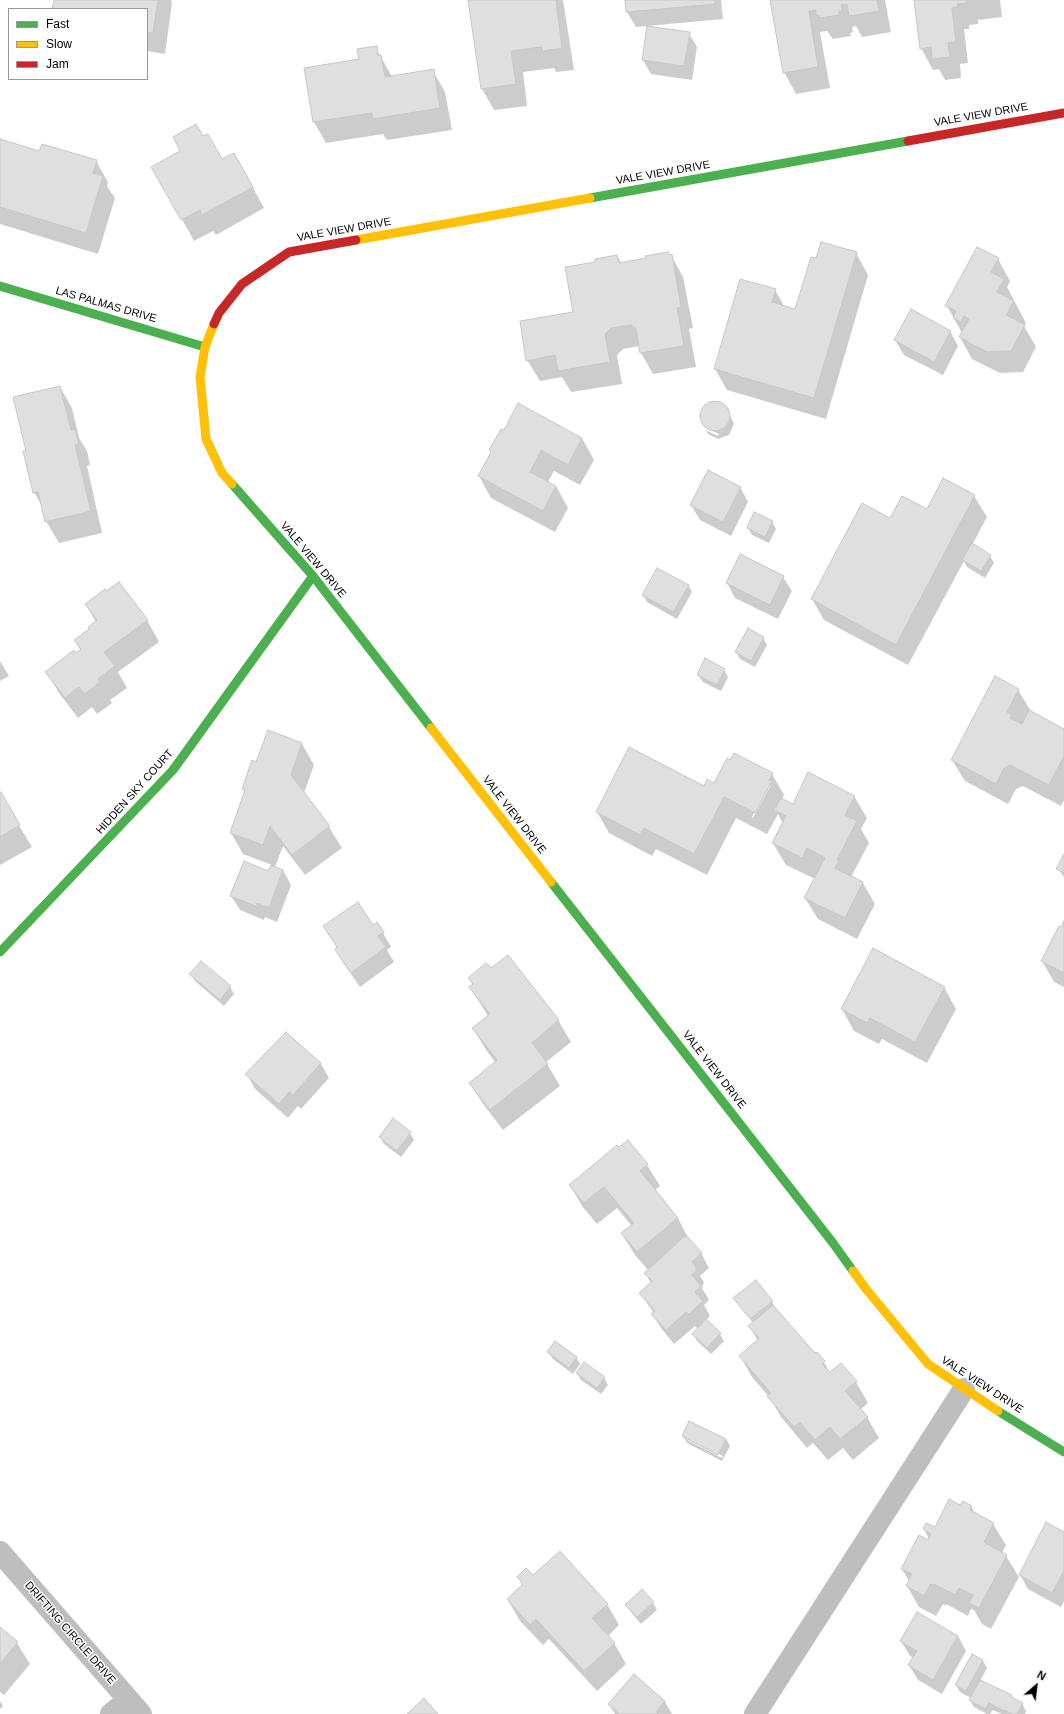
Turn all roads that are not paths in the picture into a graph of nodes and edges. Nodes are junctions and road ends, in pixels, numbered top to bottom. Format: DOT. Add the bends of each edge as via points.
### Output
graph roads {
  1 [pos="1064,113"];
  2 [pos="0,286"];
  3 [pos="204,346"];
  4 [pos="313,576"];
  5 [pos="0,952"];
  6 [pos="964,1389"];
  7 [pos="1064,1452"];
  8 [pos="0,1552"];
  9 [pos="134,1707"];
  10 [pos="111,1714"];
  11 [pos="755,1714"];
  1 -- 3 [label="street, VALE VIEW DRIVE" via="289,252 242,284 219,313"];
  2 -- 3 [label="street, LAS PALMAS DRIVE"];
  3 -- 4 [label="street, VALE VIEW DRIVE" via="200,377 206,439 209,446 222,473"];
  4 -- 5 [label="street, HIDDEN SKY COURT" via="173,770"];
  4 -- 6 [label="street, VALE VIEW DRIVE" via="833,1242 866,1289 928,1364"];
  6 -- 7 [label="street, VALE VIEW DRIVE"];
  6 -- 11 [label="street"];
  8 -- 9 [label="street, DRIFTING CIRCLE DRIVE"];
  9 -- 10 [label="street"];
}
